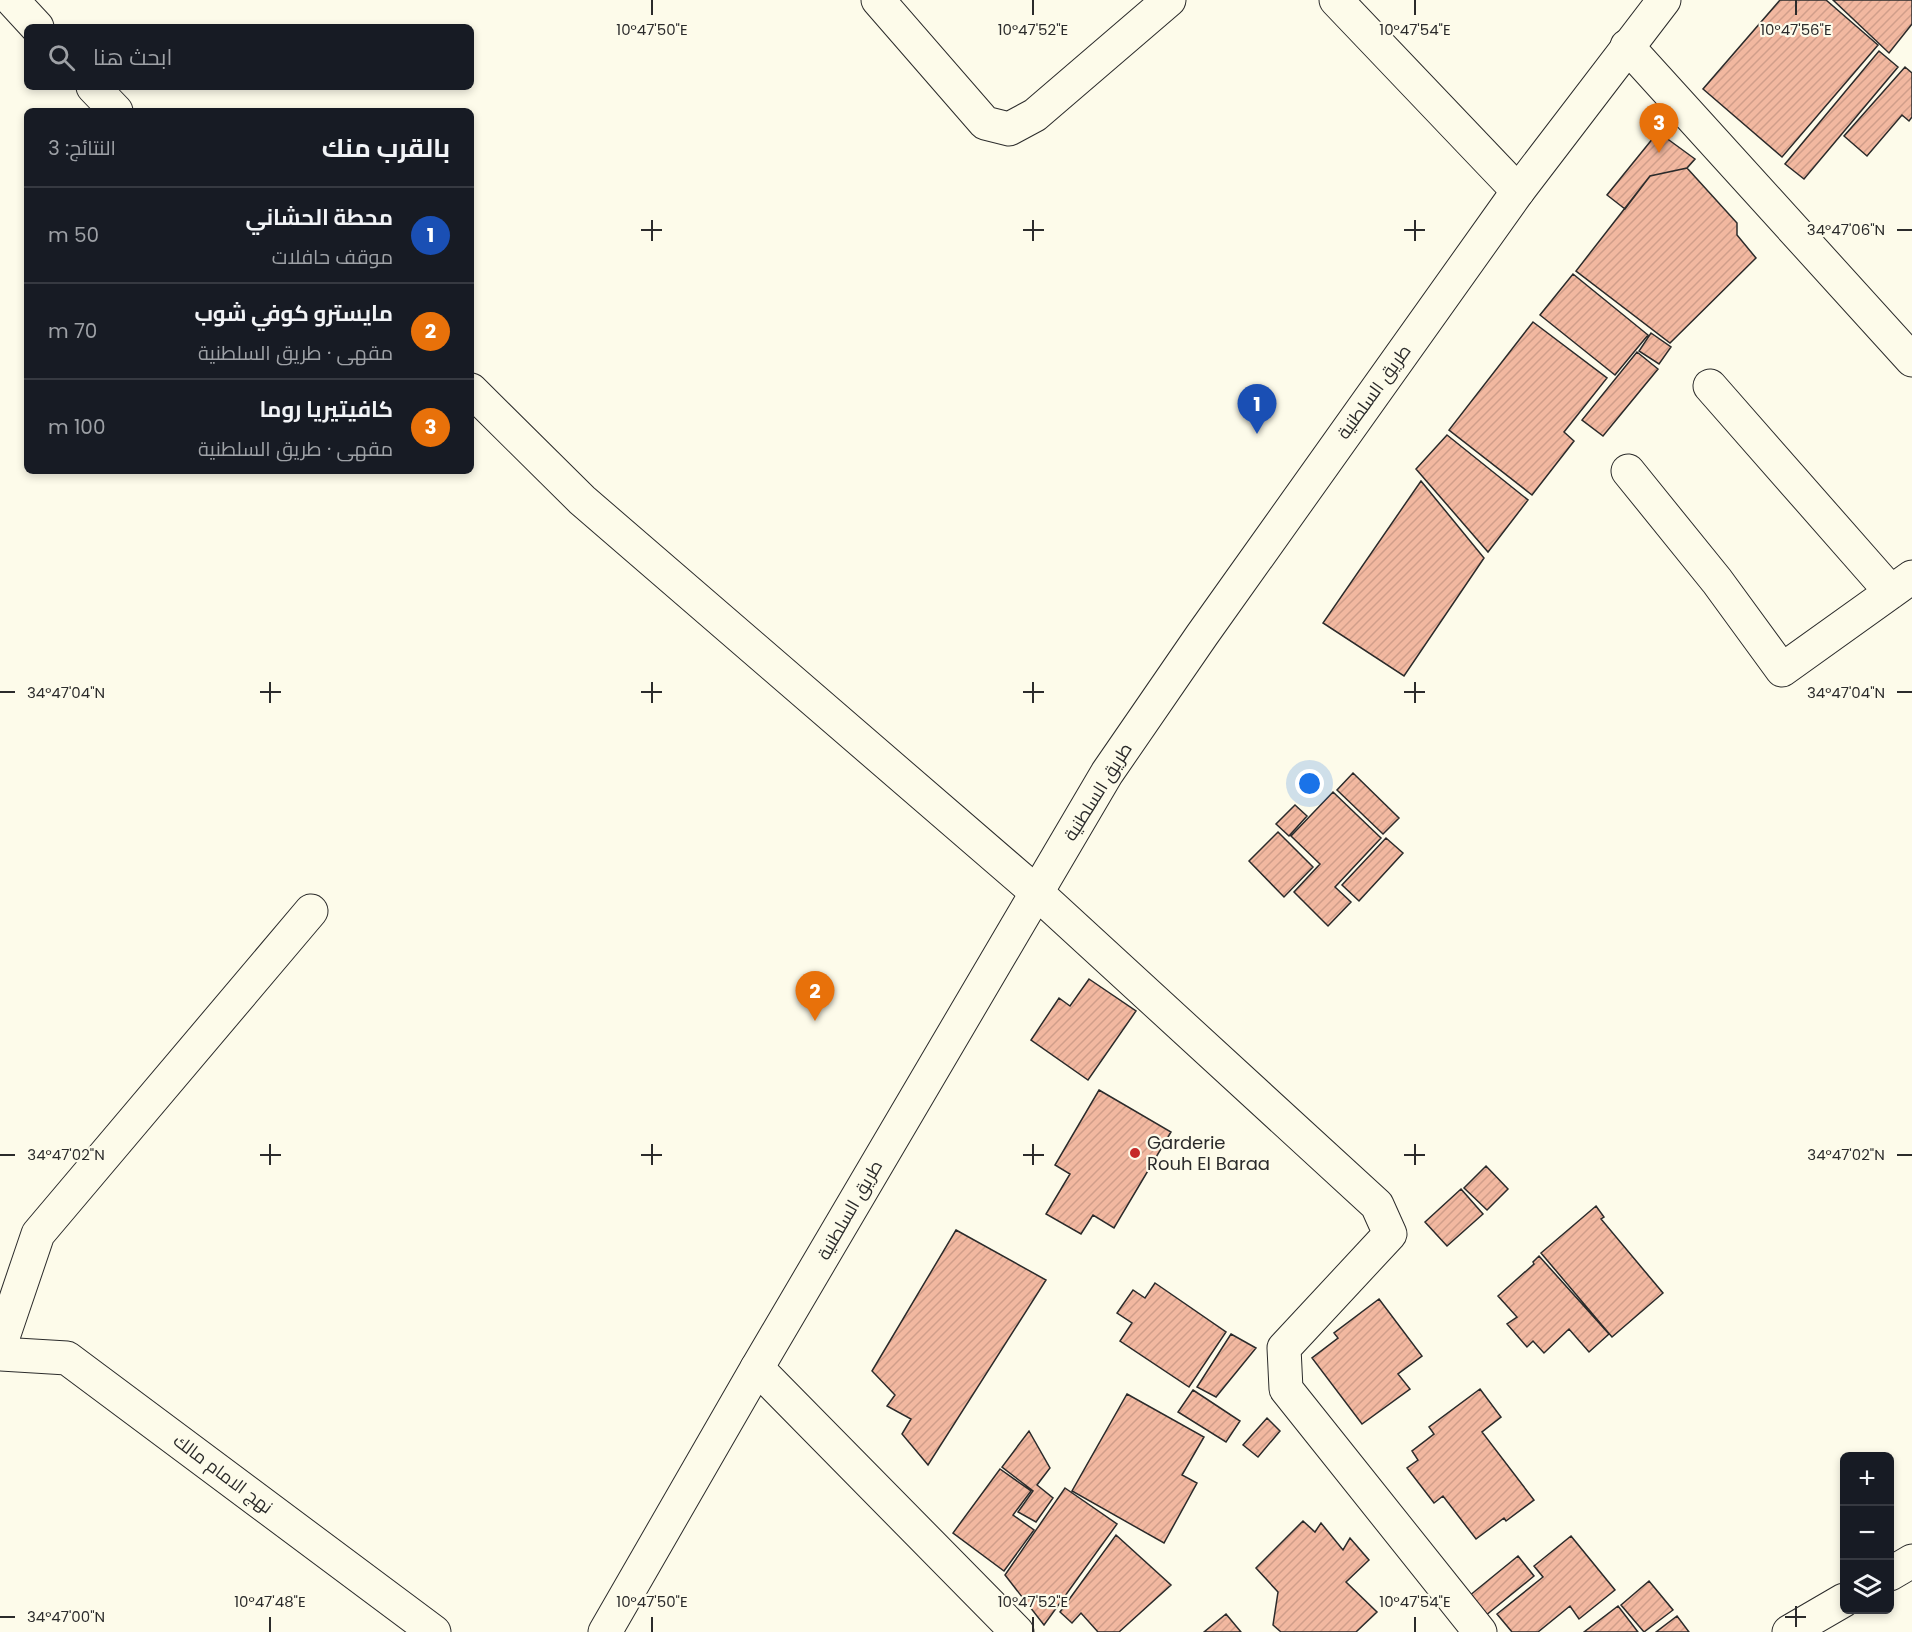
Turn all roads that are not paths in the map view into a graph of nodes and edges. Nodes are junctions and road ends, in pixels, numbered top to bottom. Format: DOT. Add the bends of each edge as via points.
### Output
graph roads {
  1 [pos="12,0"];
  2 [pos="878,0"];
  3 [pos="1169,0"];
  4 [pos="1336,0"];
  5 [pos="1664,0"];
  6 [pos="34,24"];
  7 [pos="1627,46"];
  8 [pos="96,90"];
  9 [pos="113,108"];
  10 [pos="1518,191"];
  11 [pos="1912,360"];
  12 [pos="1710,386"];
  13 [pos="474,393"];
  14 [pos="1628,471"];
  15 [pos="1901,585"];
  16 [pos="1036,892"];
  17 [pos="310,911"];
  18 [pos="0,1346"];
  19 [pos="0,1354"];
  20 [pos="757,1368"];
  21 [pos="1912,1561"];
  22 [pos="1894,1572"];
  23 [pos="1840,1603"];
  24 [pos="434,1632"];
  25 [pos="605,1632"];
  26 [pos="1017,1632"];
  27 [pos="1480,1632"];
  28 [pos="1789,1632"];
  1 -- 6 [label="street"];
  2 -- 3 [label="street" via="985,123 1009,129 1035,115"];
  4 -- 10 [label="street"];
  5 -- 7 [label="street, طريق السلطنية"];
  7 -- 10 [label="street, طريق السلطنية"];
  7 -- 11 [label="street"];
  8 -- 9 [label="street"];
  10 -- 16 [label="street, طريق السلطنية" via="1202,634 1107,773"];
  12 -- 15 [label="street"];
  13 -- 16 [label="street" via="582,500"];
  14 -- 15 [label="street" via="1717,581 1782,670"];
  16 -- 20 [label="street, طريق السلطنية"];
  16 -- 27 [label="street" via="1377,1205 1390,1234 1284,1348 1286,1389"];
  17 -- 18 [label="street" via="38,1234"];
  19 -- 24 [label="street, نهج الامام مالك" via="68,1358"];
  20 -- 25 [label="street, طريق السلطنية"];
  20 -- 26 [label="street"];
  21 -- 22 [label="street"];
  23 -- 28 [label="street"];
}
